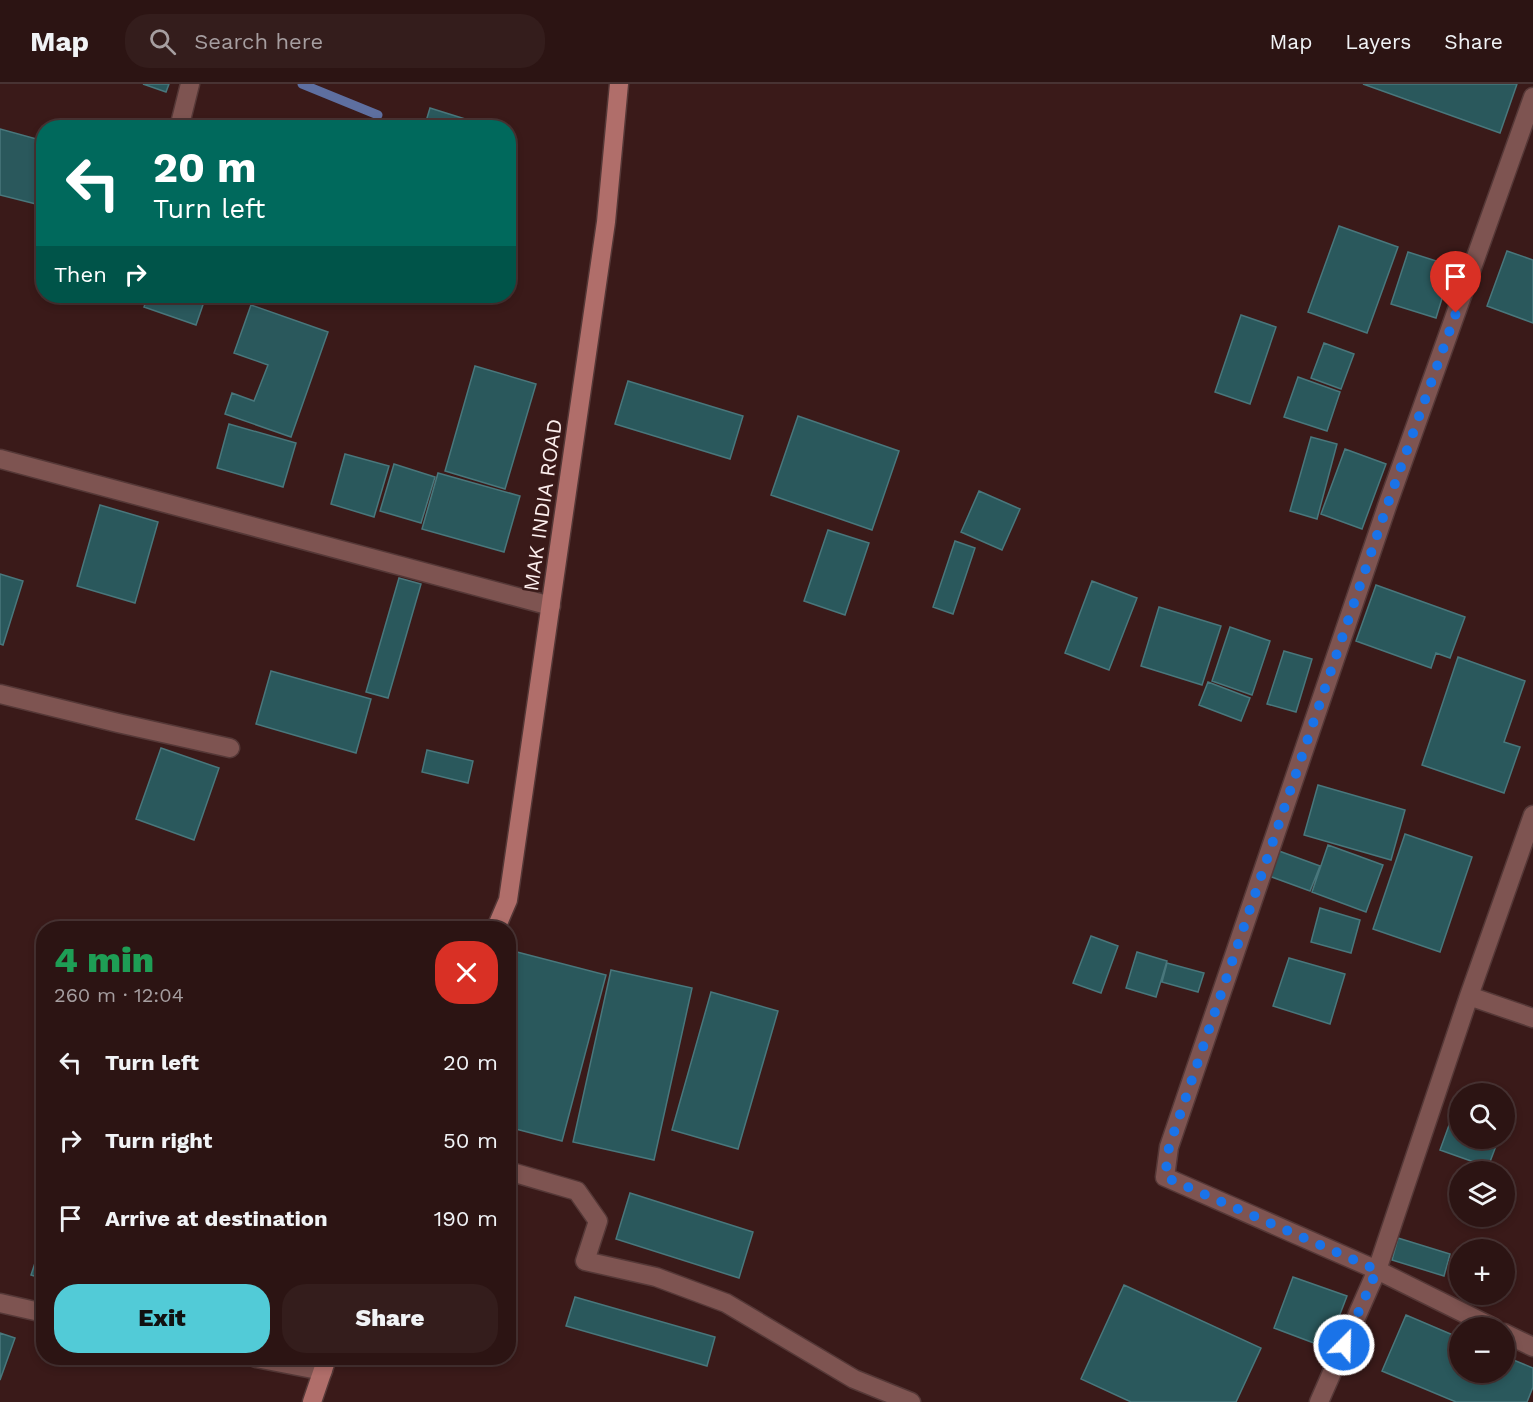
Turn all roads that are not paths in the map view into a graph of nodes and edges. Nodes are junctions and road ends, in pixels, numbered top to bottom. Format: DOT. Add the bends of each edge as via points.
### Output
graph roads {
  1 [pos="190,84"];
  2 [pos="619,84"];
  3 [pos="1533,97"];
  4 [pos="181,120"];
  5 [pos="0,459"];
  6 [pos="551,606"];
  7 [pos="0,694"];
  8 [pos="230,748"];
  9 [pos="1533,815"];
  10 [pos="499,921"];
  11 [pos="1469,996"];
  12 [pos="1533,1018"];
  13 [pos="516,1173"];
  14 [pos="1377,1270"];
  15 [pos="0,1304"];
  16 [pos="36,1311"];
  17 [pos="1472,1317"];
  18 [pos="1515,1338"];
  19 [pos="1533,1347"];
  20 [pos="325,1365"];
  21 [pos="312,1402"];
  22 [pos="911,1402"];
  23 [pos="1320,1402"];
  1 -- 4 [label="street"];
  2 -- 6 [label="street, MAK INDIA ROAD" via="606,222"];
  3 -- 14 [label="street" via="1387,506 1169,1147 1165,1177"];
  5 -- 6 [label="street"];
  6 -- 10 [label="street, MAK INDIA ROAD" via="508,900"];
  7 -- 8 [label="street"];
  9 -- 11 [label="street"];
  11 -- 12 [label="street"];
  11 -- 14 [label="street"];
  13 -- 22 [label="street" via="577,1191 598,1221 585,1260 656,1277 726,1303 854,1379"];
  14 -- 17 [label="street"];
  14 -- 23 [label="street"];
  15 -- 16 [label="street"];
  18 -- 19 [label="street"];
  20 -- 21 [label="street"];
}
